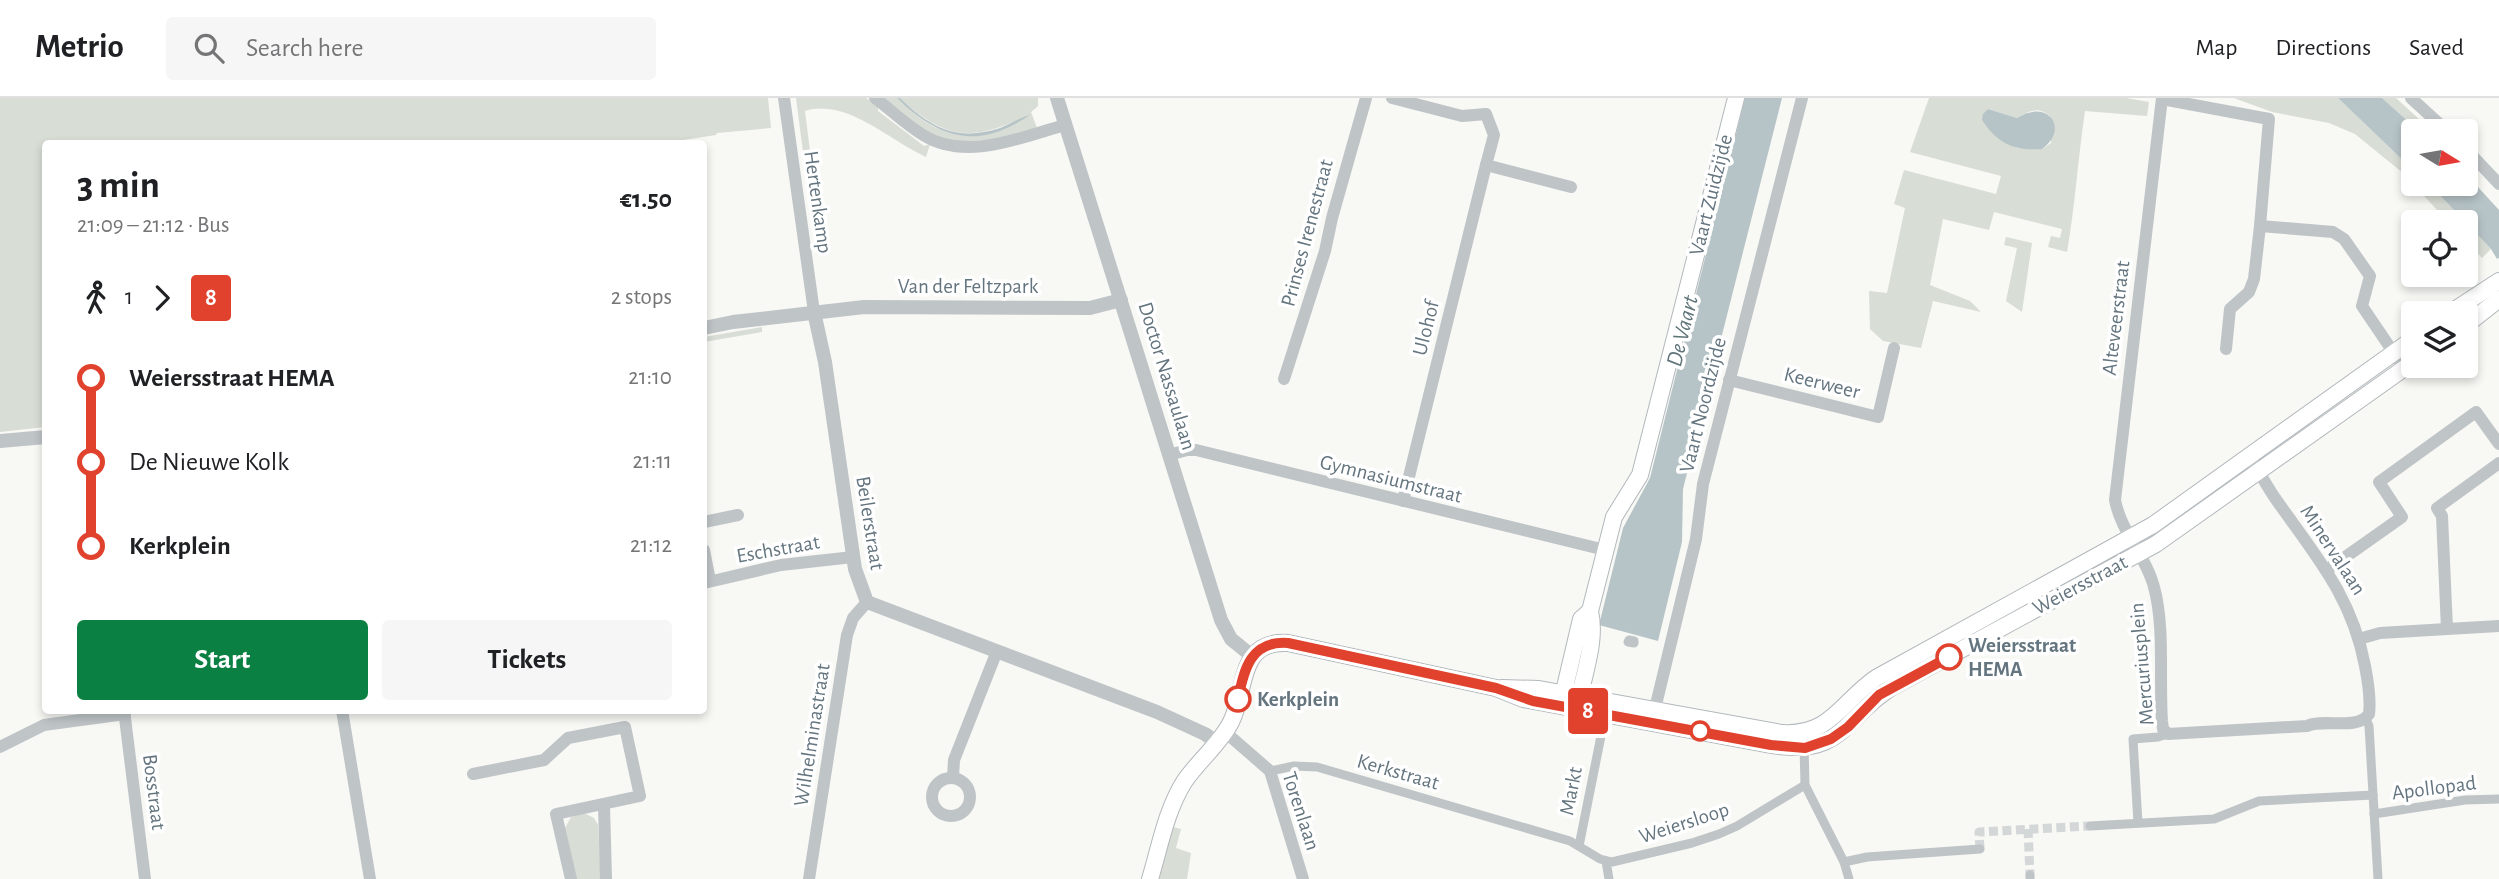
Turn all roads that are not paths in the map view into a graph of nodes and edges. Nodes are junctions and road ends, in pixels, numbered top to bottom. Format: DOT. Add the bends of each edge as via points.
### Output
graph roads {
  1 [pos="784,98"];
  2 [pos="875,98"];
  3 [pos="1056,98"];
  4 [pos="1366,98"];
  5 [pos="1392,98"];
  6 [pos="1736,98"];
  7 [pos="1802,98"];
  8 [pos="2411,98"];
  9 [pos="2162,99"];
  10 [pos="2434,119"];
  11 [pos="1065,125"];
  12 [pos="2478,162"];
  13 [pos="1486,165"];
  14 [pos="2499,184"];
  15 [pos="1571,187"];
  16 [pos="2260,226"];
  17 [pos="2497,295"];
  18 [pos="1121,300"];
  19 [pos="2478,302"];
  20 [pos="814,312"];
  21 [pos="2478,313"];
  22 [pos="707,328"];
  23 [pos="1894,348"];
  24 [pos="2401,348"];
  25 [pos="2226,349"];
  26 [pos="2394,353"];
  27 [pos="2401,359"];
  28 [pos="2401,371"];
  29 [pos="1284,379"];
  30 [pos="1729,380"];
  31 [pos="42,437"];
  32 [pos="0,441"];
  33 [pos="2499,443"];
  34 [pos="1169,455"];
  35 [pos="2250,457"];
  36 [pos="2499,463"];
  37 [pos="2260,472"];
  38 [pos="1402,501"];
  39 [pos="738,515"];
  40 [pos="707,521"];
  41 [pos="2130,539"];
  42 [pos="1605,550"];
  43 [pos="2138,553"];
  44 [pos="853,557"];
  45 [pos="2327,570"];
  46 [pos="707,582"];
  47 [pos="867,602"];
  48 [pos="2499,626"];
  49 [pos="2447,628"];
  50 [pos="2359,639"];
  51 [pos="997,652"];
  52 [pos="1252,656"];
  53 [pos="1570,701"];
  54 [pos="112,714"];
  55 [pos="124,714"];
  56 [pos="343,714"];
  57 [pos="1605,714"];
  58 [pos="1654,716"];
  59 [pos="2366,719"];
  60 [pos="2168,734"];
  61 [pos="1220,737"];
  62 [pos="1804,740"];
  63 [pos="0,747"];
  64 [pos="1270,771"];
  65 [pos="473,774"];
  66 [pos="953,777"];
  67 [pos="1805,785"];
  68 [pos="2373,795"];
  69 [pos="2499,799"];
  70 [pos="604,805"];
  71 [pos="2374,814"];
  72 [pos="2138,823"];
  73 [pos="1514,825"];
  74 [pos="2090,826"];
  75 [pos="1580,846"];
  76 [pos="1980,849"];
  77 [pos="1606,861"];
  78 [pos="1844,862"];
  79 [pos="145,879"];
  80 [pos="370,879"];
  81 [pos="571,879"];
  82 [pos="606,879"];
  83 [pos="809,879"];
  84 [pos="1150,879"];
  85 [pos="1303,879"];
  86 [pos="1609,879"];
  87 [pos="1849,879"];
  88 [pos="2378,879"];
  1 -- 20 [label="street, Hertenkamp"];
  2 -- 11 [label="street" via="923,136 959,147 987,145"];
  3 -- 11 [label="street, Doctor Nassaulaan"];
  4 -- 29 [label="street, Prinses Irenestraat" via="1325,251"];
  5 -- 13 [label="street, Ulohof" via="1462,116 1486,114 1494,135"];
  6 -- 42 [label="main road, Vaart Zuidzijde" via="1640,475 1614,517"];
  7 -- 30 [label="street, Vaart Noordzijde"];
  8 -- 10 [label="street"];
  9 -- 16 [label="street" via="2269,119"];
  9 -- 41 [label="street, Alteveerstraat" via="2115,487 2118,516"];
  11 -- 18 [label="street, Doctor Nassaulaan"];
  12 -- 14 [label="street"];
  13 -- 15 [label="street"];
  13 -- 38 [label="street, Ulohof"];
  16 -- 25 [label="street" via="2254,279 2249,292 2230,309"];
  16 -- 26 [label="street" via="2333,232 2344,239 2370,276 2362,306"];
  17 -- 19 [label="main road"];
  17 -- 21 [label="main road"];
  18 -- 20 [label="street, Van der Feltzpark" via="1090,308 863,307"];
  18 -- 34 [label="street, Doctor Nassaulaan"];
  20 -- 22 [label="street"];
  20 -- 44 [label="street, Beilerstraat"];
  23 -- 30 [label="street, Keerweer" via="1878,417"];
  24 -- 26 [label="main road, Weiersstraat"];
  26 -- 27 [label="street"];
  26 -- 35 [label="main road, Weiersstraat"];
  28 -- 37 [label="main road, Weiersstraat"];
  30 -- 58 [label="street, Vaart Noordzijde"];
  31 -- 32 [label="street"];
  33 -- 45 [label="street" via="2476,412 2379,482 2402,517"];
  34 -- 38 [label="street, Gymnasiumstraat" via="1196,450"];
  34 -- 52 [label="street, Doctor Nassaulaan" via="1221,620 1231,639"];
  35 -- 37 [label="street, Minervalaan"];
  35 -- 41 [label="main road, Weiersstraat"];
  36 -- 49 [label="street" via="2437,508 2442,516"];
  37 -- 43 [label="main road, Weiersstraat"];
  37 -- 45 [label="street, Minervalaan"];
  38 -- 42 [label="street, Gymnasiumstraat"];
  39 -- 40 [label="street, Eschstraat"];
  41 -- 43 [label="street, Weiersstraat"];
  41 -- 62 [label="main road, Weiersstraat" via="1876,678"];
  42 -- 53 [label="main road, Vaart Zuidzijde" via="1590,611 1581,620"];
  43 -- 60 [label="street, Mercuriusplein" via="2158,608 2163,729"];
  43 -- 62 [label="main road, Weiersstraat" via="1892,687 1869,703 1838,736"];
  44 -- 46 [label="street, Eschstraat" via="781,565"];
  44 -- 47 [label="street, Beilerstraat"];
  45 -- 50 [label="street, Minervalaan"];
  47 -- 51 [label="street, Beilerstraat"];
  47 -- 83 [label="street, Wilhelminastraat" via="853,618 847,635"];
  48 -- 49 [label="street"];
  49 -- 50 [label="street"];
  50 -- 59 [label="street, Minervalaan" via="2369,697"];
  51 -- 61 [label="street, Beilerstraat"];
  51 -- 66 [label="street" via="954,760"];
  52 -- 53 [label="main road, Weiersstraat" via="1267,646 1288,643 1496,688 1523,699"];
  52 -- 61 [label="main road" via="1234,713"];
  53 -- 57 [label="main road, Weiersstraat"];
  54 -- 63 [label="street" via="44,725"];
  55 -- 79 [label="street, Bosstraat"];
  56 -- 80 [label="street"];
  57 -- 58 [label="main road, Weiersstraat"];
  57 -- 75 [label="street, Markt"];
  58 -- 62 [label="main road, Weiersstraat" via="1771,745"];
  59 -- 60 [label="street, Mercuriusplein"];
  59 -- 68 [label="street, Minervalaan"];
  60 -- 72 [label="street, Mercuriusplein" via="2133,738"];
  61 -- 64 [label="street, Torenlaan"];
  61 -- 84 [label="main road" via="1175,797"];
  62 -- 67 [label="street"];
  64 -- 73 [label="street, Kerkstraat" via="1317,767"];
  64 -- 85 [label="street, Torenlaan"];
  65 -- 70 [label="street" via="544,760 568,738 625,727 640,796"];
  67 -- 77 [label="street, Weiersloop" via="1720,834"];
  67 -- 78 [label="street"];
  68 -- 71 [label="street, Minervalaan"];
  68 -- 72 [label="street" via="2259,801 2214,820"];
  69 -- 71 [label="street, Apollopad" via="2441,802"];
  70 -- 81 [label="street" via="556,814"];
  70 -- 82 [label="street"];
  71 -- 88 [label="street, Minervalaan"];
  72 -- 74 [label="street"];
  73 -- 75 [label="street, Markt"];
  75 -- 77 [label="street, Markt"];
  76 -- 78 [label="street"];
  77 -- 86 [label="street"];
  78 -- 87 [label="street"];
}
